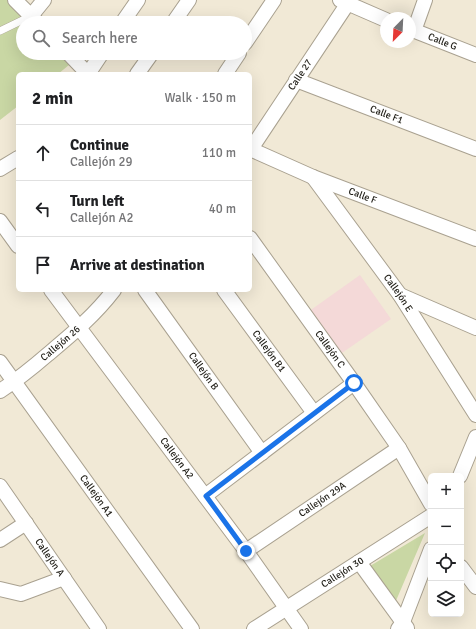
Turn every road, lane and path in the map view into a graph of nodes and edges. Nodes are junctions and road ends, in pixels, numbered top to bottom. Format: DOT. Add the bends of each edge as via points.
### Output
graph roads {
  1 [pos="15,0"];
  2 [pos="44,0"];
  3 [pos="138,0"];
  4 [pos="189,0"];
  5 [pos="274,0"];
  6 [pos="425,0"];
  7 [pos="346,1"];
  8 [pos="31,16"];
  9 [pos="36,16"];
  10 [pos="127,16"];
  11 [pos="178,16"];
  12 [pos="380,17"];
  13 [pos="416,21"];
  14 [pos="16,25"];
  15 [pos="0,31"];
  16 [pos="416,31"];
  17 [pos="252,33"];
  18 [pos="474,49"];
  19 [pos="75,60"];
  20 [pos="97,60"];
  21 [pos="147,60"];
  22 [pos="234,60"];
  23 [pos="86,72"];
  24 [pos="89,72"];
  25 [pos="138,72"];
  26 [pos="226,72"];
  27 [pos="296,80"];
  28 [pos="252,146"];
  29 [pos="252,150"];
  30 [pos="476,150"];
  31 [pos="16,159"];
  32 [pos="0,169"];
  33 [pos="313,177"];
  34 [pos="0,221"];
  35 [pos="476,239"];
  36 [pos="252,241"];
  37 [pos="16,243"];
  38 [pos="53,292"];
  39 [pos="112,292"];
  40 [pos="146,292"];
  41 [pos="225,292"];
  42 [pos="400,295"];
  43 [pos="80,328"];
  44 [pos="476,328"];
  45 [pos="0,362"];
  46 [pos="14,382"];
  47 [pos="354,383"];
  48 [pos="0,390"];
  49 [pos="314,413"];
  50 [pos="476,415"];
  51 [pos="476,437"];
  52 [pos="399,448"];
  53 [pos="262,453"];
  54 [pos="461,473"];
  55 [pos="0,486"];
  56 [pos="206,496"];
  57 [pos="428,499"];
  58 [pos="428,518"];
  59 [pos="26,524"];
  60 [pos="0,540"];
  61 [pos="246,551"];
  62 [pos="428,557"];
  63 [pos="359,562"];
  64 [pos="464,571"];
  65 [pos="64,578"];
  66 [pos="476,587"];
  67 [pos="0,589"];
  68 [pos="286,609"];
  69 [pos="403,627"];
  70 [pos="99,629"];
  71 [pos="192,629"];
  72 [pos="254,629"];
  73 [pos="300,629"];
  1 -- 8 [label="street"];
  2 -- 9 [label="street"];
  3 -- 10 [label="street"];
  4 -- 11 [label="street"];
  5 -- 17 [label="street"];
  6 -- 13 [label="street"];
  7 -- 12 [label="street"];
  7 -- 27 [label="street, Calle 27"];
  14 -- 15 [label="lane"];
  16 -- 18 [label="street, Calle G"];
  19 -- 23 [label="street"];
  20 -- 24 [label="street"];
  21 -- 25 [label="street"];
  22 -- 26 [label="street"];
  27 -- 28 [label="street, Calle 27"];
  27 -- 30 [label="street, Calle F1"];
  29 -- 33 [label="street, Calle F"];
  31 -- 32 [label="street"];
  33 -- 35 [label="street, Calle F"];
  33 -- 42 [label="street, Callejón E"];
  34 -- 37 [label="street"];
  36 -- 47 [label="street, Callejón C"];
  38 -- 43 [label="street, Callejón A2"];
  39 -- 43 [label="street, Callejón 26"];
  40 -- 53 [label="street, Callejón B"];
  41 -- 49 [label="street, Callejón B1"];
  42 -- 44 [label="street"];
  42 -- 50 [label="street, Callejón E"];
  43 -- 46 [label="street, Callejón 26"];
  43 -- 56 [label="street, Callejón A2"];
  45 -- 46 [label="street, Callejón A1"];
  46 -- 48 [label="street, Callejón 26"];
  46 -- 71 [label="street, Callejón A1"];
  47 -- 49 [label="street"];
  47 -- 52 [label="street, Callejón C"];
  49 -- 53 [label="street"];
  51 -- 54 [label="street"];
  52 -- 57 [label="street, Callejón C"];
  52 -- 61 [label="street, Callejón 29A"];
  53 -- 56 [label="street"];
  55 -- 59 [label="street, Callejón A"];
  56 -- 61 [label="street, Callejón A2"];
  58 -- 63 [label="street, Callejón 30"];
  59 -- 60 [label="street"];
  59 -- 65 [label="street, Callejón A"];
  61 -- 68 [label="street, Callejón A2"];
  62 -- 69 [label="street"];
  63 -- 68 [label="street, Callejón 30"];
  63 -- 69 [label="street"];
  64 -- 66 [label="street"];
  65 -- 67 [label="street" via="22,594"];
  65 -- 70 [label="street, Callejón A"];
  68 -- 72 [label="street, Callejón 30"];
  68 -- 73 [label="street, Callejón A2"];
}
